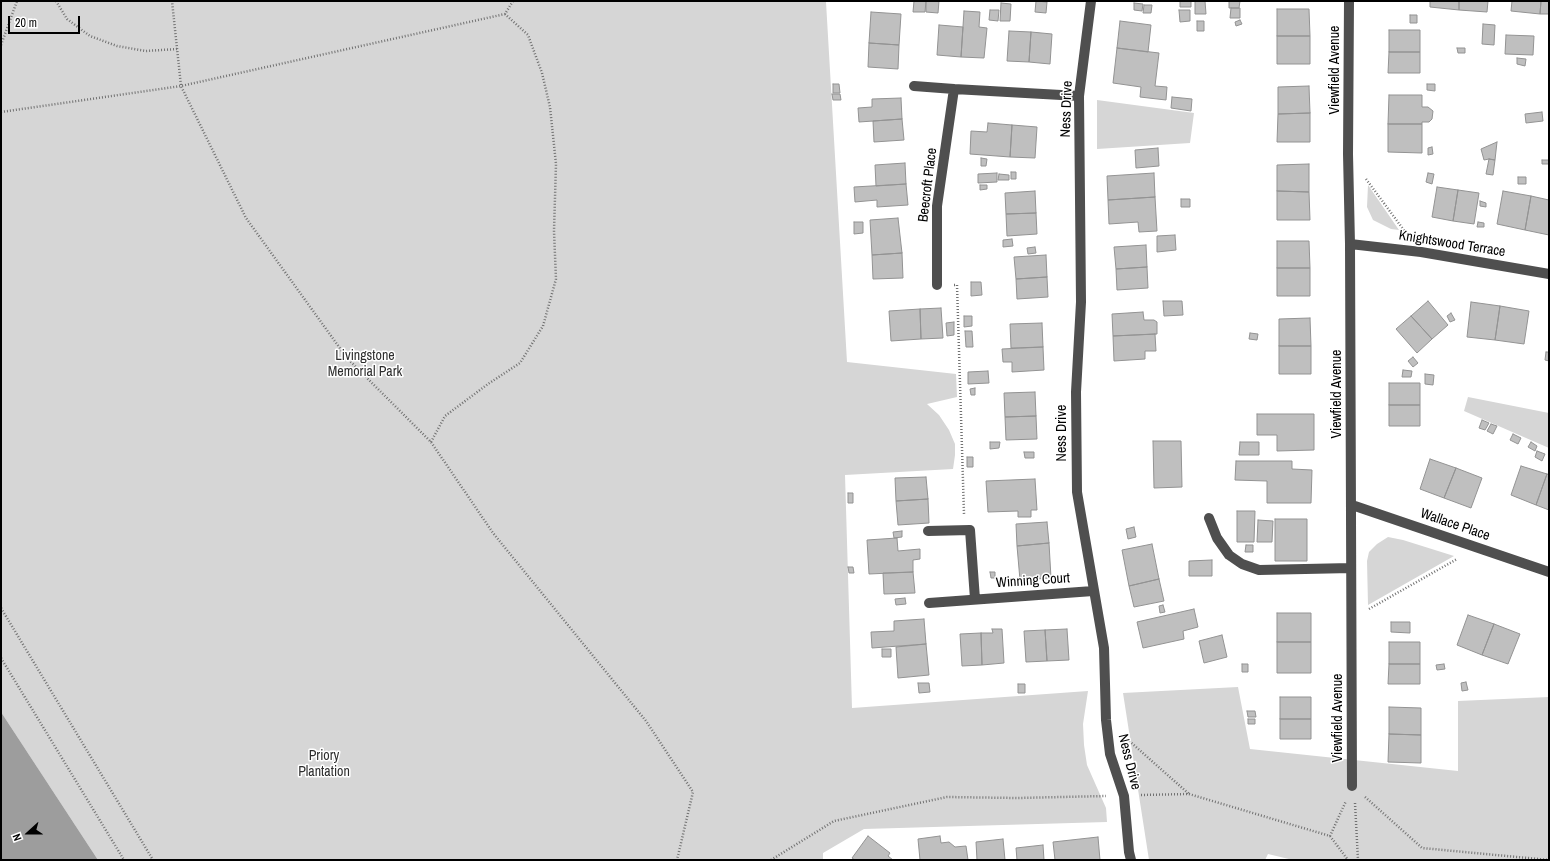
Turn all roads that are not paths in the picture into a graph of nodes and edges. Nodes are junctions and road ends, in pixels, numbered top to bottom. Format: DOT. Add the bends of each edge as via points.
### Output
graph roads {
  1 [pos="1091,1"];
  2 [pos="1349,1"];
  3 [pos="914,86"];
  4 [pos="954,89"];
  5 [pos="1079,96"];
  6 [pos="1350,244"];
  7 [pos="1549,274"];
  8 [pos="937,285"];
  9 [pos="1352,505"];
  10 [pos="1209,518"];
  11 [pos="928,532"];
  12 [pos="1351,568"];
  13 [pos="1549,572"];
  14 [pos="1093,591"];
  15 [pos="975,599"];
  16 [pos="929,603"];
  17 [pos="1352,786"];
  18 [pos="1131,860"];
  1 -- 5 [label="street, Ness Drive"];
  2 -- 6 [label="street, Viewfield Avenue"];
  3 -- 4 [label="street"];
  4 -- 5 [label="street"];
  4 -- 8 [label="street, Beecroft Place" via="937,206"];
  5 -- 14 [label="street, Ness Drive" via="1081,302 1076,392 1077,492"];
  6 -- 7 [label="street, Knightswood Terrace" via="1421,252"];
  6 -- 9 [label="street, Viewfield Avenue"];
  9 -- 12 [label="street, Viewfield Avenue"];
  9 -- 13 [label="street, Wallace Place"];
  10 -- 12 [label="street" via="1217,538 1229,555 1242,564 1259,570"];
  11 -- 15 [label="street" via="970,530"];
  12 -- 17 [label="street, Viewfield Avenue"];
  14 -- 15 [label="street, Winning Court"];
  14 -- 18 [label="street, Ness Drive" via="1104,648 1106,720 1110,754 1124,796"];
  15 -- 16 [label="street, Winning Court"];
}
